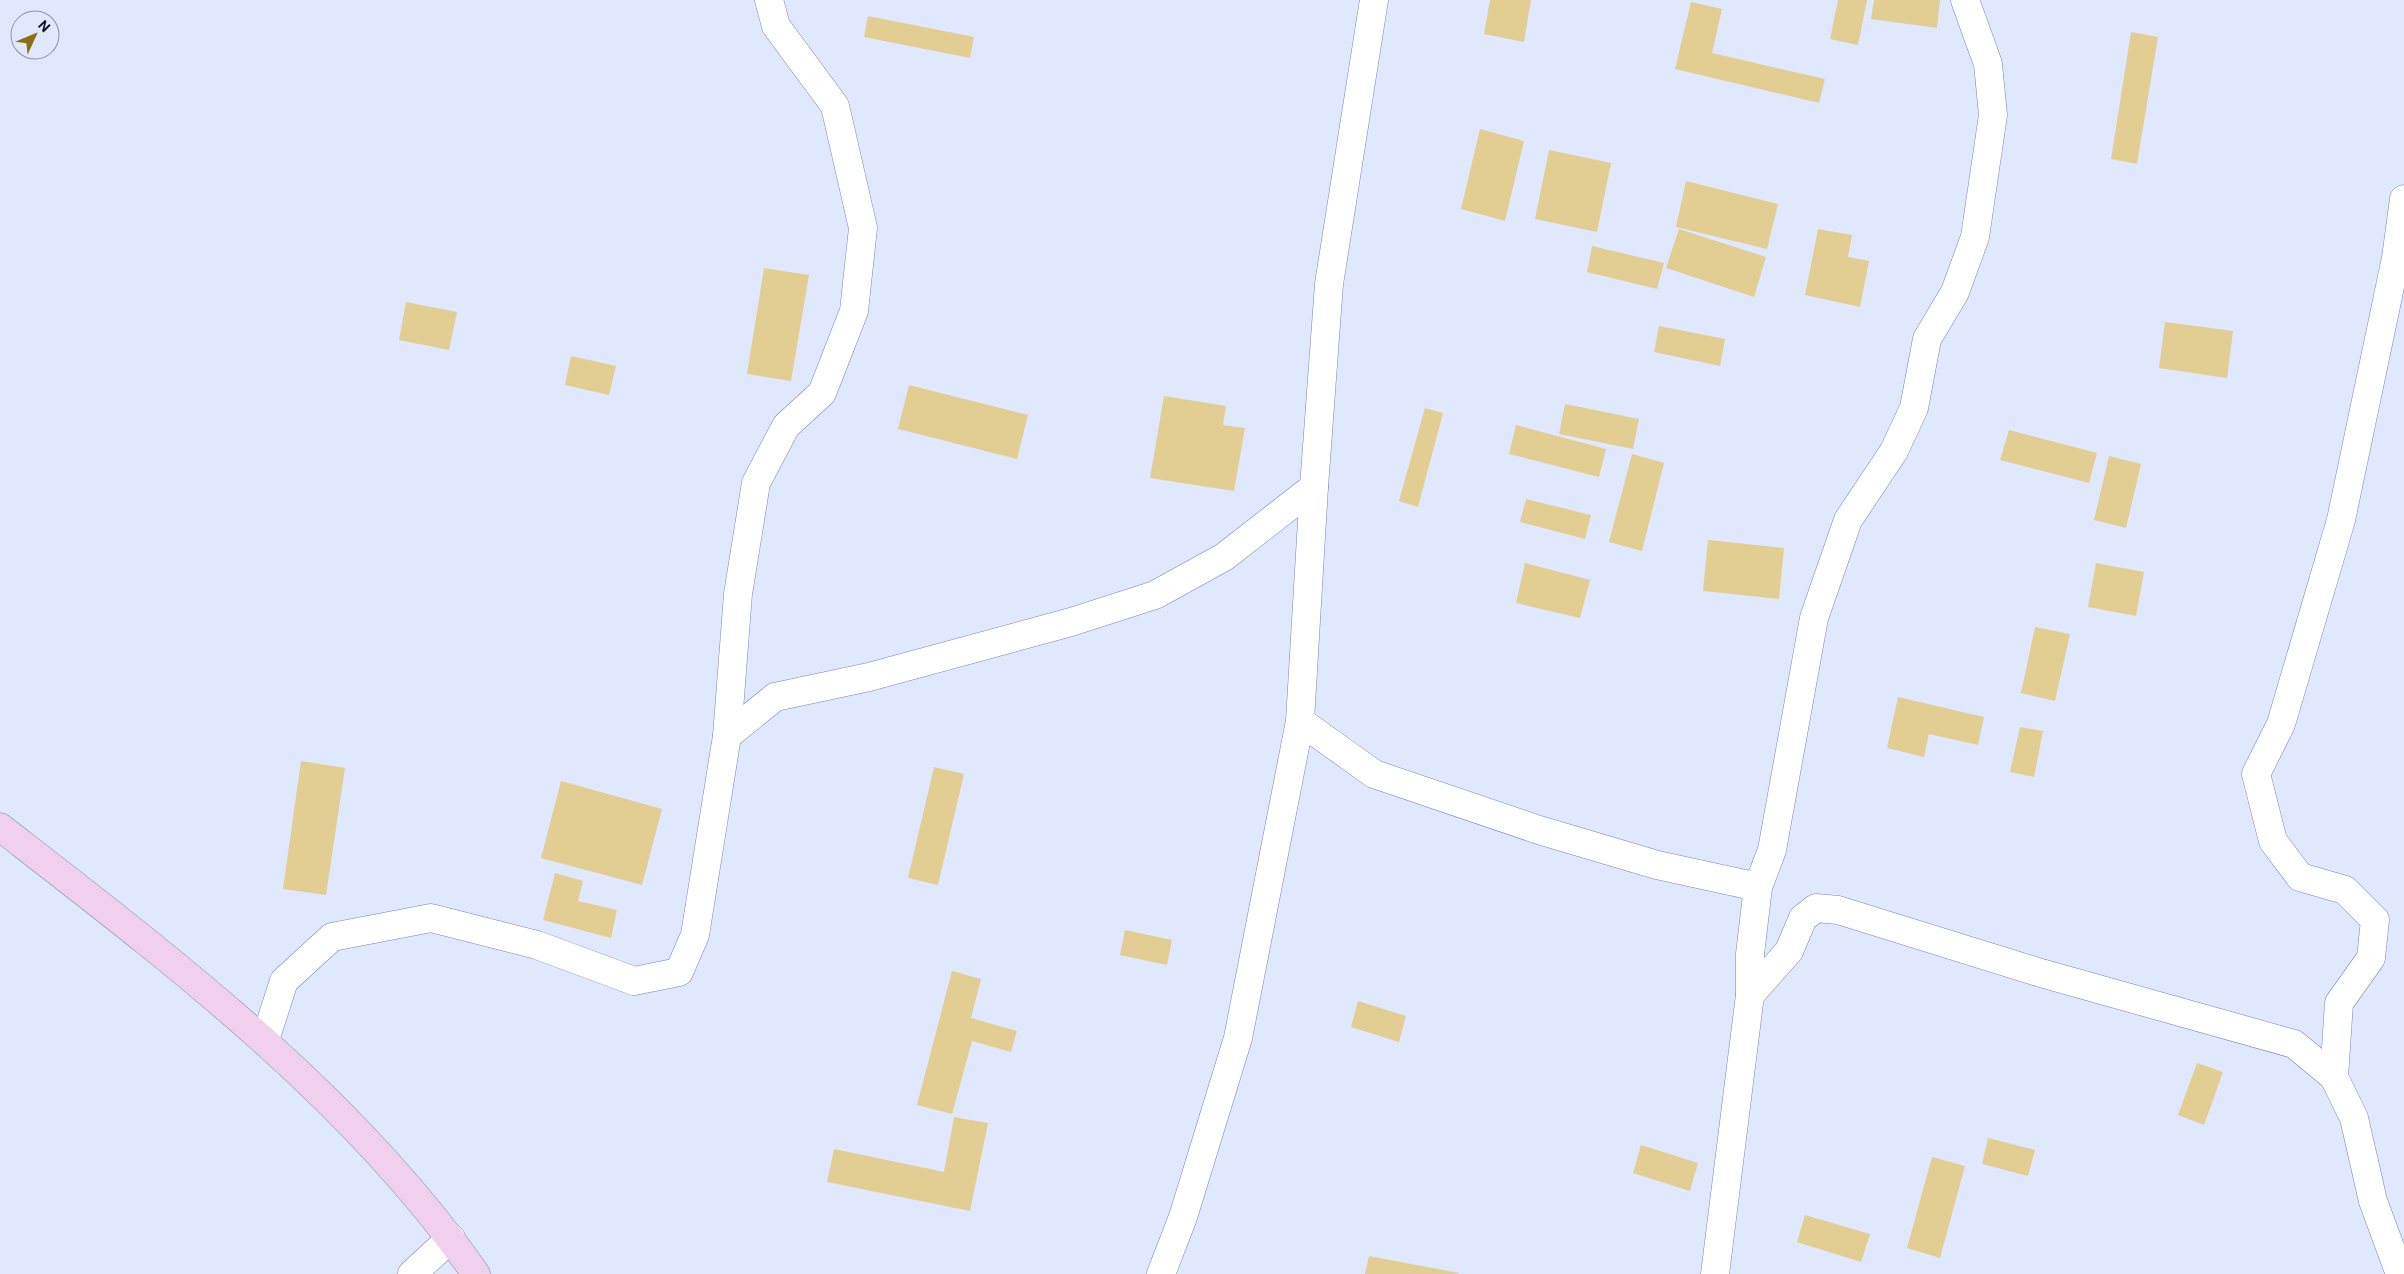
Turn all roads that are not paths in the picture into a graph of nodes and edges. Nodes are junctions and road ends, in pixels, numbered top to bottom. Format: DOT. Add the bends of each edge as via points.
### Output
graph roads {
  1 [pos="769,0"];
  2 [pos="1374,0"];
  3 [pos="1965,0"];
  4 [pos="2404,199"];
  5 [pos="1314,486"];
  6 [pos="1300,721"];
  7 [pos="727,736"];
  8 [pos="0,827"];
  9 [pos="1758,887"];
  10 [pos="1750,995"];
  11 [pos="265,1040"];
  12 [pos="2334,1077"];
  13 [pos="451,1238"];
  14 [pos="412,1274"];
  15 [pos="476,1274"];
  16 [pos="1161,1274"];
  17 [pos="1715,1274"];
  18 [pos="2400,1274"];
  1 -- 7 [label="street" via="776,26 835,106 863,228 854,311 822,393 786,426 756,483 738,594"];
  2 -- 5 [label="street" via="1329,284"];
  3 -- 9 [label="street" via="1988,64 1993,115 1975,237 1955,292 1927,339 1914,408 1894,452 1848,520 1814,618 1772,850"];
  4 -- 12 [label="street" via="2396,258 2341,520 2281,724 2256,774 2273,840 2300,877 2346,890 2375,920 2371,958 2339,1003"];
  5 -- 6 [label="street"];
  5 -- 7 [label="street" via="1224,557 1155,594 1071,622 870,677 776,697"];
  6 -- 9 [label="street" via="1374,774 1538,830 1657,865"];
  6 -- 16 [label="street" via="1238,1038 1183,1217"];
  7 -- 11 [label="street" via="696,935 679,972 634,981 537,945 431,918 332,937 284,981"];
  8 -- 11 [label="main road" via="130,928"];
  9 -- 10 [label="street" via="1750,954"];
  10 -- 12 [label="street" via="1789,951 1803,918 1816,908 1838,910 2041,973 2294,1044"];
  10 -- 17 [label="street"];
  11 -- 13 [label="main road" via="384,1160"];
  12 -- 18 [label="street" via="2354,1118 2373,1202"];
  13 -- 14 [label="street"];
  13 -- 15 [label="main road"];
}
